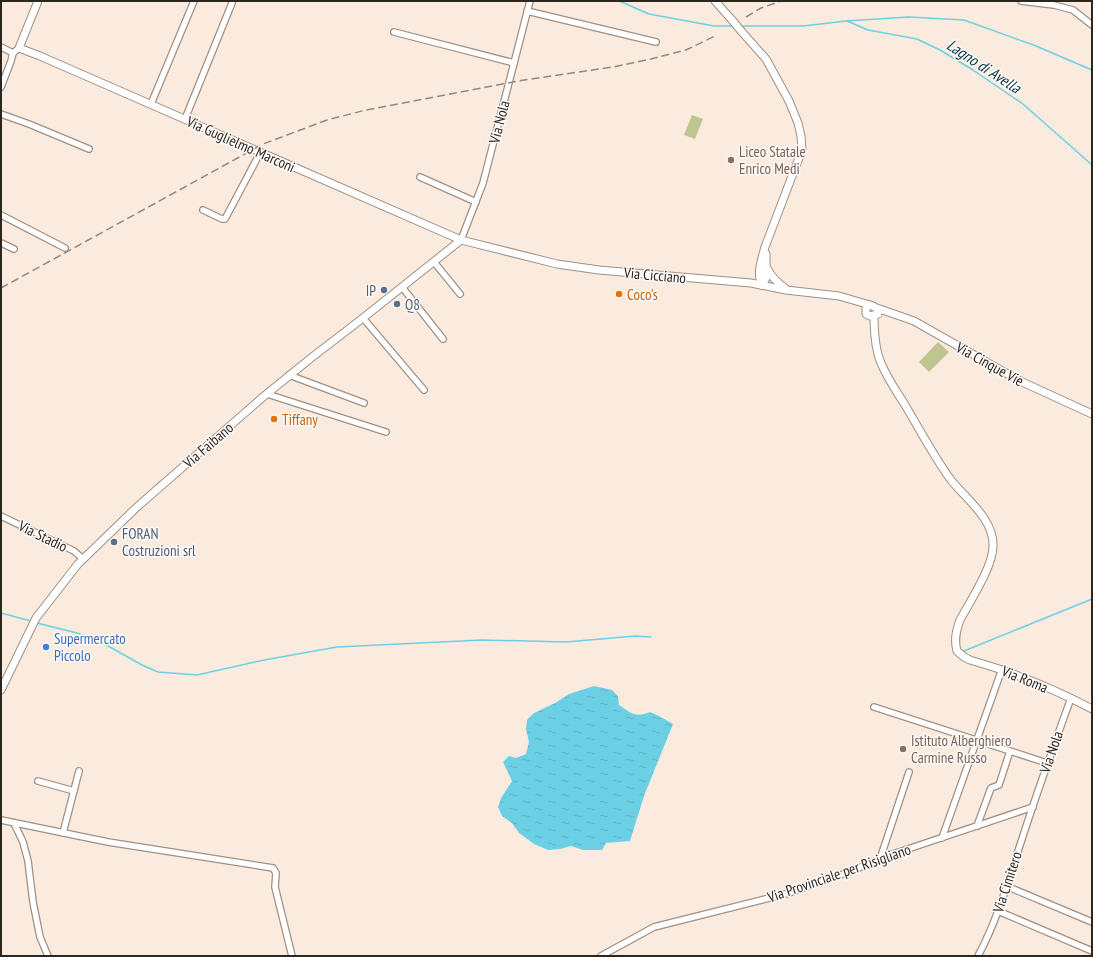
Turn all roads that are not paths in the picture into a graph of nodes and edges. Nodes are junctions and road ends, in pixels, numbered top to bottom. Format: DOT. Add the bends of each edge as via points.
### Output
graph roads {
  1 [pos="38,1"];
  2 [pos="194,1"];
  3 [pos="530,1"];
  4 [pos="715,1"];
  5 [pos="1021,1"];
  6 [pos="232,3"];
  7 [pos="527,11"];
  8 [pos="1092,25"];
  9 [pos="394,32"];
  10 [pos="656,42"];
  11 [pos="1,47"];
  12 [pos="19,48"];
  13 [pos="12,52"];
  14 [pos="514,63"];
  15 [pos="1,87"];
  16 [pos="151,104"];
  17 [pos="1,114"];
  18 [pos="185,119"];
  19 [pos="89,149"];
  20 [pos="260,153"];
  21 [pos="420,177"];
  22 [pos="476,202"];
  23 [pos="203,210"];
  24 [pos="1,215"];
  25 [pos="461,240"];
  26 [pos="1,242"];
  27 [pos="65,248"];
  28 [pos="14,249"];
  29 [pos="434,262"];
  30 [pos="763,267"];
  31 [pos="751,283"];
  32 [pos="762,285"];
  33 [pos="402,287"];
  34 [pos="786,290"];
  35 [pos="460,294"];
  36 [pos="871,311"];
  37 [pos="363,318"];
  38 [pos="443,339"];
  39 [pos="289,375"];
  40 [pos="424,390"];
  41 [pos="267,394"];
  42 [pos="364,404"];
  43 [pos="1092,414"];
  44 [pos="386,432"];
  45 [pos="1,516"];
  46 [pos="83,559"];
  47 [pos="1002,669"];
  48 [pos="1,690"];
  49 [pos="1071,698"];
  50 [pos="874,707"];
  51 [pos="1092,709"];
  52 [pos="976,741"];
  53 [pos="1010,752"];
  54 [pos="1047,763"];
  55 [pos="79,771"];
  56 [pos="909,772"];
  57 [pos="38,781"];
  58 [pos="74,791"];
  59 [pos="1033,807"];
  60 [pos="1,820"];
  61 [pos="14,823"];
  62 [pos="977,826"];
  63 [pos="63,833"];
  64 [pos="942,838"];
  65 [pos="880,859"];
  66 [pos="1006,886"];
  67 [pos="998,911"];
  68 [pos="1092,922"];
  69 [pos="1092,950"];
  70 [pos="48,956"];
  71 [pos="292,956"];
  72 [pos="601,956"];
  73 [pos="978,956"];
  1 -- 12 [label="street"];
  2 -- 16 [label="street"];
  3 -- 7 [label="street, Via Nola"];
  4 -- 30 [label="street, bridge" via="766,59 789,102 801,136 802,150 765,247"];
  5 -- 8 [label="street" via="1073,10"];
  6 -- 18 [label="street"];
  7 -- 10 [label="street"];
  7 -- 14 [label="street, Via Nola"];
  9 -- 14 [label="street"];
  11 -- 13 [label="street"];
  12 -- 13 [label="street"];
  12 -- 16 [label="street, Via Guglielmo Marconi"];
  13 -- 15 [label="street"];
  14 -- 22 [label="street, Via Nola"];
  16 -- 18 [label="street, Via Guglielmo Marconi"];
  17 -- 19 [label="street"];
  18 -- 20 [label="street, Via Guglielmo Marconi"];
  20 -- 23 [label="street" via="225,219"];
  20 -- 25 [label="street, Via Guglielmo Marconi"];
  21 -- 22 [label="street"];
  22 -- 25 [label="street, Via Nola"];
  24 -- 27 [label="street"];
  25 -- 29 [label="street, Via Faibano"];
  25 -- 31 [label="street, Via Cicciano" via="557,264"];
  26 -- 28 [label="street"];
  29 -- 33 [label="street, Via Faibano"];
  29 -- 35 [label="street"];
  30 -- 31 [label="street"];
  30 -- 32 [label="street" via="766,278"];
  30 -- 34 [label="street"];
  31 -- 32 [label="street, Via Cicciano"];
  32 -- 34 [label="street, Via Cicciano"];
  33 -- 37 [label="street, Via Faibano"];
  33 -- 38 [label="street"];
  34 -- 36 [label="street, Via Cicciano" via="851,299"];
  36 -- 43 [label="street, Via Cinque Vie" via="890,313 914,322 1020,381"];
  36 -- 47 [label="street, Via Roma" via="881,364 951,480 981,515 993,538 991,559 955,634 957,652 970,660"];
  37 -- 39 [label="street, Via Faibano"];
  37 -- 40 [label="street"];
  39 -- 41 [label="street, Via Faibano"];
  39 -- 42 [label="street"];
  41 -- 44 [label="street"];
  41 -- 46 [label="street, Via Faibano" via="137,507"];
  45 -- 46 [label="street, Via Stadio" via="74,551"];
  46 -- 48 [label="street, Via Faibano" via="34,622"];
  47 -- 49 [label="street, Via Roma"];
  47 -- 52 [label="street"];
  49 -- 51 [label="street, Via Roma"];
  49 -- 54 [label="street, Via Nola"];
  50 -- 52 [label="street"];
  52 -- 53 [label="street"];
  52 -- 64 [label="street"];
  53 -- 54 [label="street"];
  53 -- 62 [label="street" via="999,785 992,788"];
  54 -- 59 [label="street, Via Nola"];
  55 -- 58 [label="street"];
  56 -- 65 [label="street"];
  57 -- 58 [label="street"];
  58 -- 63 [label="street"];
  59 -- 62 [label="street, Via Provinciale per Risigliano"];
  59 -- 66 [label="street, Via Cimitero"];
  60 -- 61 [label="street"];
  61 -- 63 [label="street"];
  61 -- 70 [label="street" via="28,861 40,938"];
  62 -- 64 [label="street, Via Provinciale per Risigliano"];
  63 -- 71 [label="street" via="273,868 276,873 275,887"];
  64 -- 65 [label="street, Via Provinciale per Risigliano"];
  65 -- 72 [label="street, Via Provinciale per Risigliano" via="790,893 654,927"];
  66 -- 67 [label="street, Via Cimitero"];
  66 -- 68 [label="street"];
  67 -- 69 [label="street"];
  67 -- 73 [label="street, Via Cimitero"];
}
